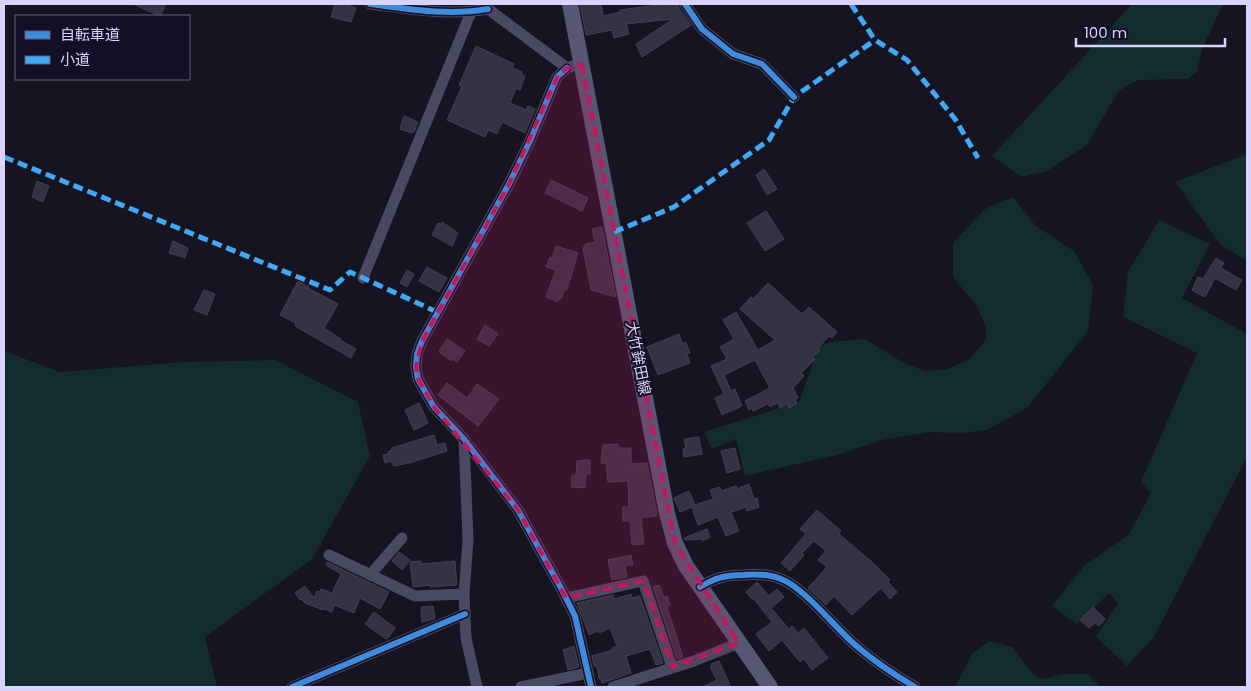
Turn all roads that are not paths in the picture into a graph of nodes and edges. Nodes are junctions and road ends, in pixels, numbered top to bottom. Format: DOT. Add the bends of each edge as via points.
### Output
graph roads {
  1 [pos="370,4"];
  2 [pos="570,4"];
  3 [pos="685,4"];
  4 [pos="486,6"];
  5 [pos="471,12"];
  6 [pos="574,66"];
  7 [pos="794,97"];
  8 [pos="363,278"];
  9 [pos="464,439"];
  10 [pos="402,538"];
  11 [pos="329,555"];
  12 [pos="370,575"];
  13 [pos="700,588"];
  14 [pos="464,594"];
  15 [pos="566,598"];
  16 [pos="465,614"];
  17 [pos="739,643"];
  18 [pos="672,667"];
  19 [pos="588,673"];
  20 [pos="292,687"];
  21 [pos="477,687"];
  22 [pos="521,687"];
  23 [pos="591,687"];
  24 [pos="613,687"];
  25 [pos="770,687"];
  26 [pos="915,687"];
  1 -- 5 [label="street" via="428,12"];
  2 -- 6 [label="main road, 大竹鉾田線"];
  3 -- 7 [label="street" via="702,29 733,54 762,64"];
  4 -- 5 [label="street"];
  4 -- 6 [label="street"];
  5 -- 8 [label="street"];
  6 -- 9 [label="street" via="557,77 509,184 417,354 416,367 423,390"];
  6 -- 13 [label="main road, 大竹鉾田線" via="667,512 675,543"];
  9 -- 14 [label="street" via="468,540"];
  9 -- 15 [label="street" via="518,510"];
  10 -- 12 [label="street"];
  11 -- 12 [label="street"];
  12 -- 14 [label="street" via="415,596"];
  13 -- 17 [label="main road, 大竹鉾田線"];
  13 -- 26 [label="street" via="715,578 736,575 762,574 782,579 877,664"];
  14 -- 16 [label="street"];
  15 -- 18 [label="street" via="643,581"];
  15 -- 19 [label="street" via="575,616"];
  16 -- 20 [label="street"];
  16 -- 21 [label="street" via="466,638"];
  17 -- 18 [label="street"];
  17 -- 25 [label="main road, 大竹鉾田線"];
  18 -- 24 [label="street"];
  19 -- 22 [label="street"];
  19 -- 23 [label="street"];
}
